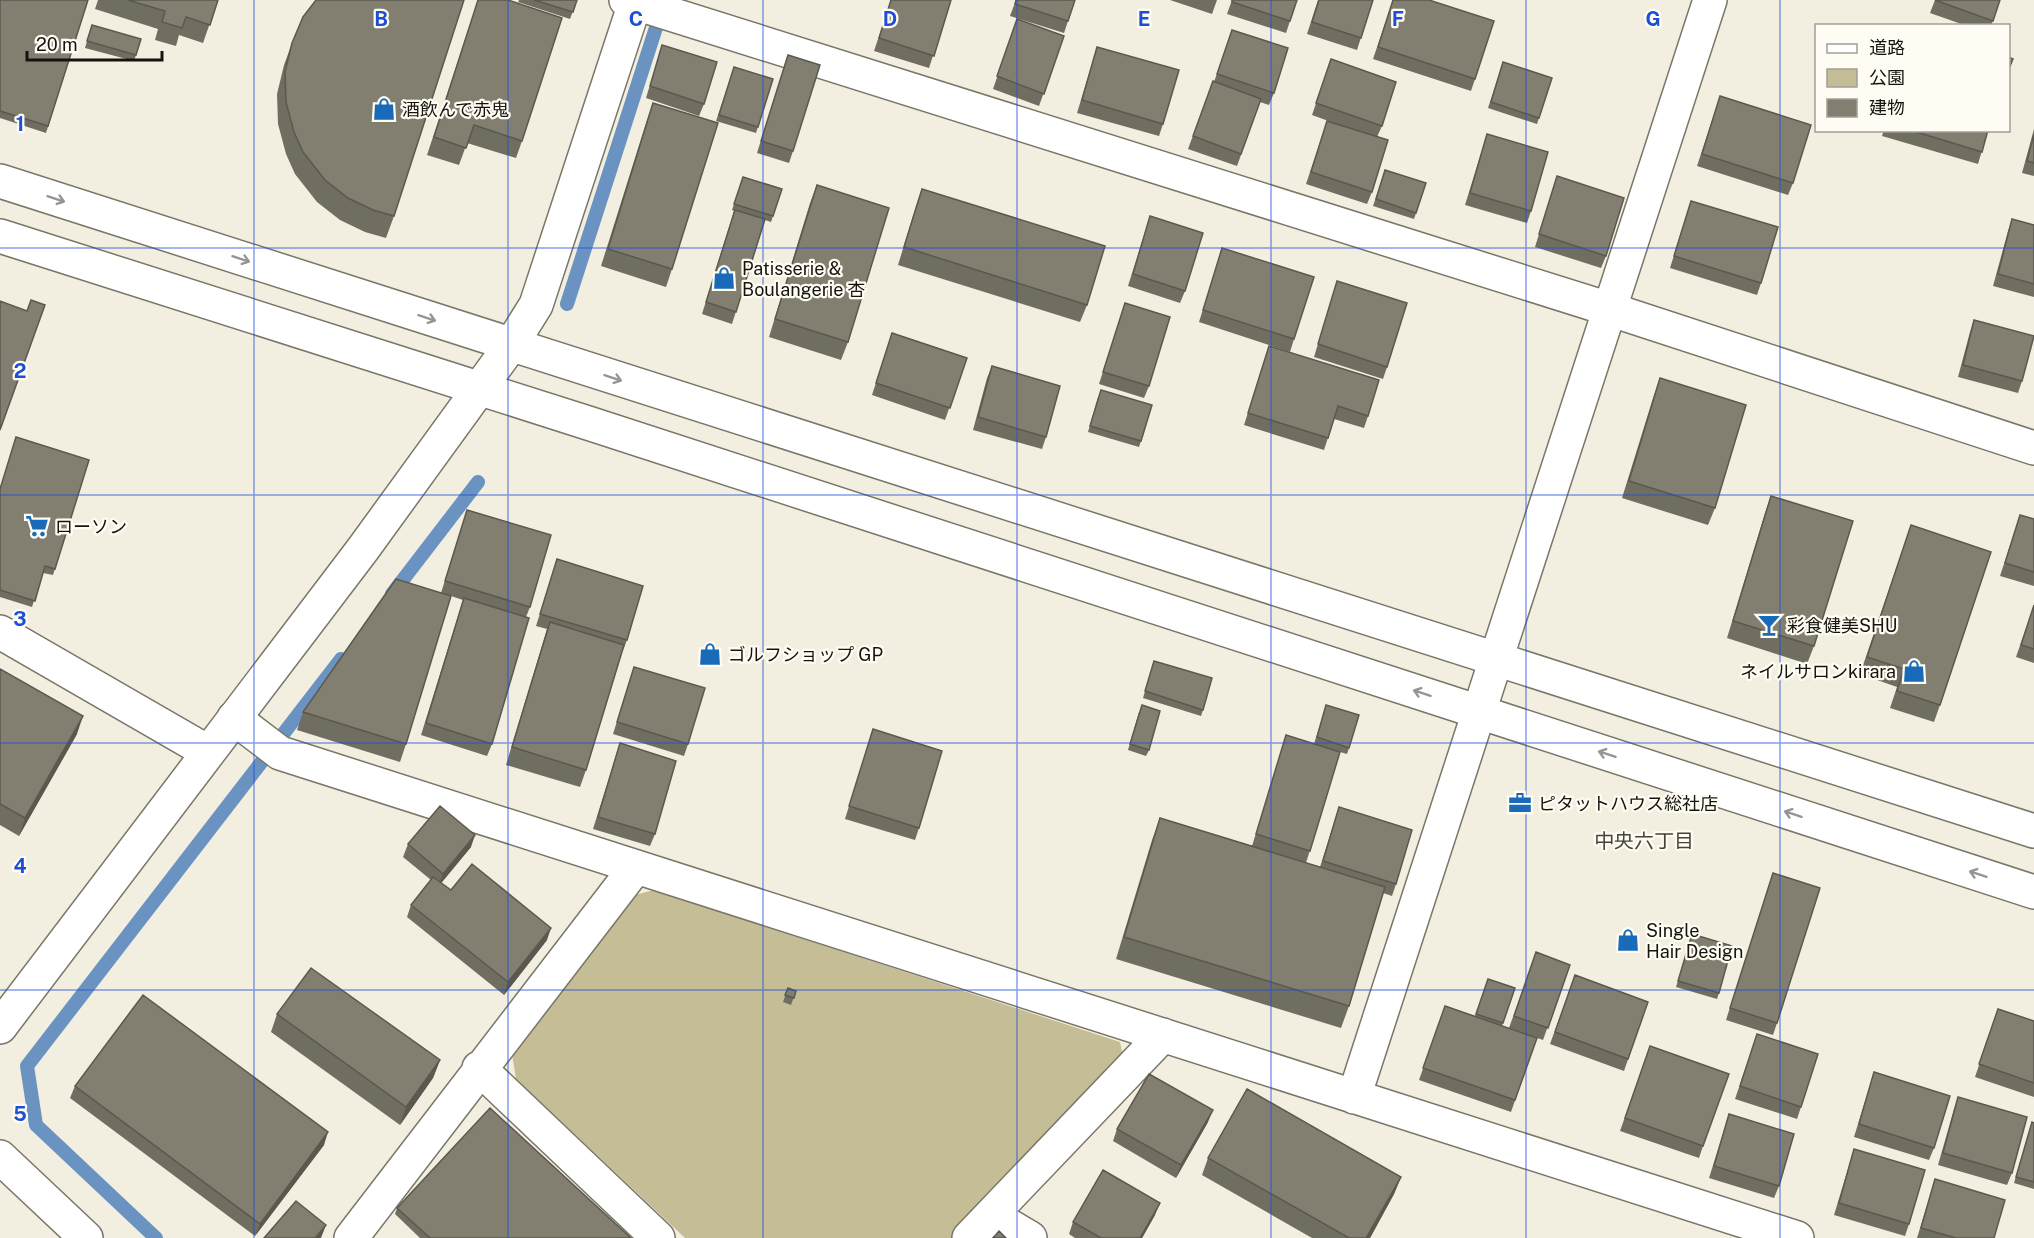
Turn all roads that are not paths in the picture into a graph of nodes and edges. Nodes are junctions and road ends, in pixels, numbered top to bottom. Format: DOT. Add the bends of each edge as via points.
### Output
graph roads {
  1 [pos="1710,0"];
  2 [pos="643,5"];
  3 [pos="0,181"];
  4 [pos="0,236"];
  5 [pos="1609,309"];
  6 [pos="511,345"];
  7 [pos="479,388"];
  8 [pos="2034,448"];
  9 [pos="0,632"];
  10 [pos="1495,660"];
  11 [pos="1478,712"];
  12 [pos="234,718"];
  13 [pos="208,752"];
  14 [pos="2034,831"];
  15 [pos="636,867"];
  16 [pos="2034,892"];
  17 [pos="0,1027"];
  18 [pos="1163,1035"];
  19 [pos="479,1068"];
  20 [pos="1354,1096"];
  21 [pos="0,1157"];
  22 [pos="991,1215"];
  23 [pos="1736,1229"];
  24 [pos="86,1238"];
  25 [pos="351,1238"];
  26 [pos="658,1238"];
  27 [pos="969,1238"];
  28 [pos="1030,1238"];
  29 [pos="1797,1238"];
  1 -- 5 [label="street"];
  2 -- 5 [label="street"];
  2 -- 6 [label="street" via="536,305"];
  3 -- 6 [label="street, one-way"];
  4 -- 7 [label="street"];
  5 -- 8 [label="street"];
  5 -- 10 [label="street"];
  6 -- 7 [label="street"];
  6 -- 10 [label="street, one-way"];
  11 -- 7 [label="street, one-way"];
  7 -- 12 [label="street"];
  9 -- 13 [label="street"];
  10 -- 11 [label="street"];
  10 -- 14 [label="street"];
  16 -- 11 [label="street, one-way"];
  11 -- 20 [label="street"];
  12 -- 13 [label="street"];
  12 -- 15 [label="street" via="272,747"];
  13 -- 17 [label="street"];
  15 -- 18 [label="street"];
  15 -- 19 [label="street"];
  18 -- 20 [label="street"];
  18 -- 22 [label="street"];
  19 -- 25 [label="street"];
  19 -- 26 [label="street"];
  20 -- 23 [label="street"];
  21 -- 24 [label="street"];
  22 -- 27 [label="street"];
  22 -- 28 [label="street"];
  23 -- 29 [label="street"];
}
